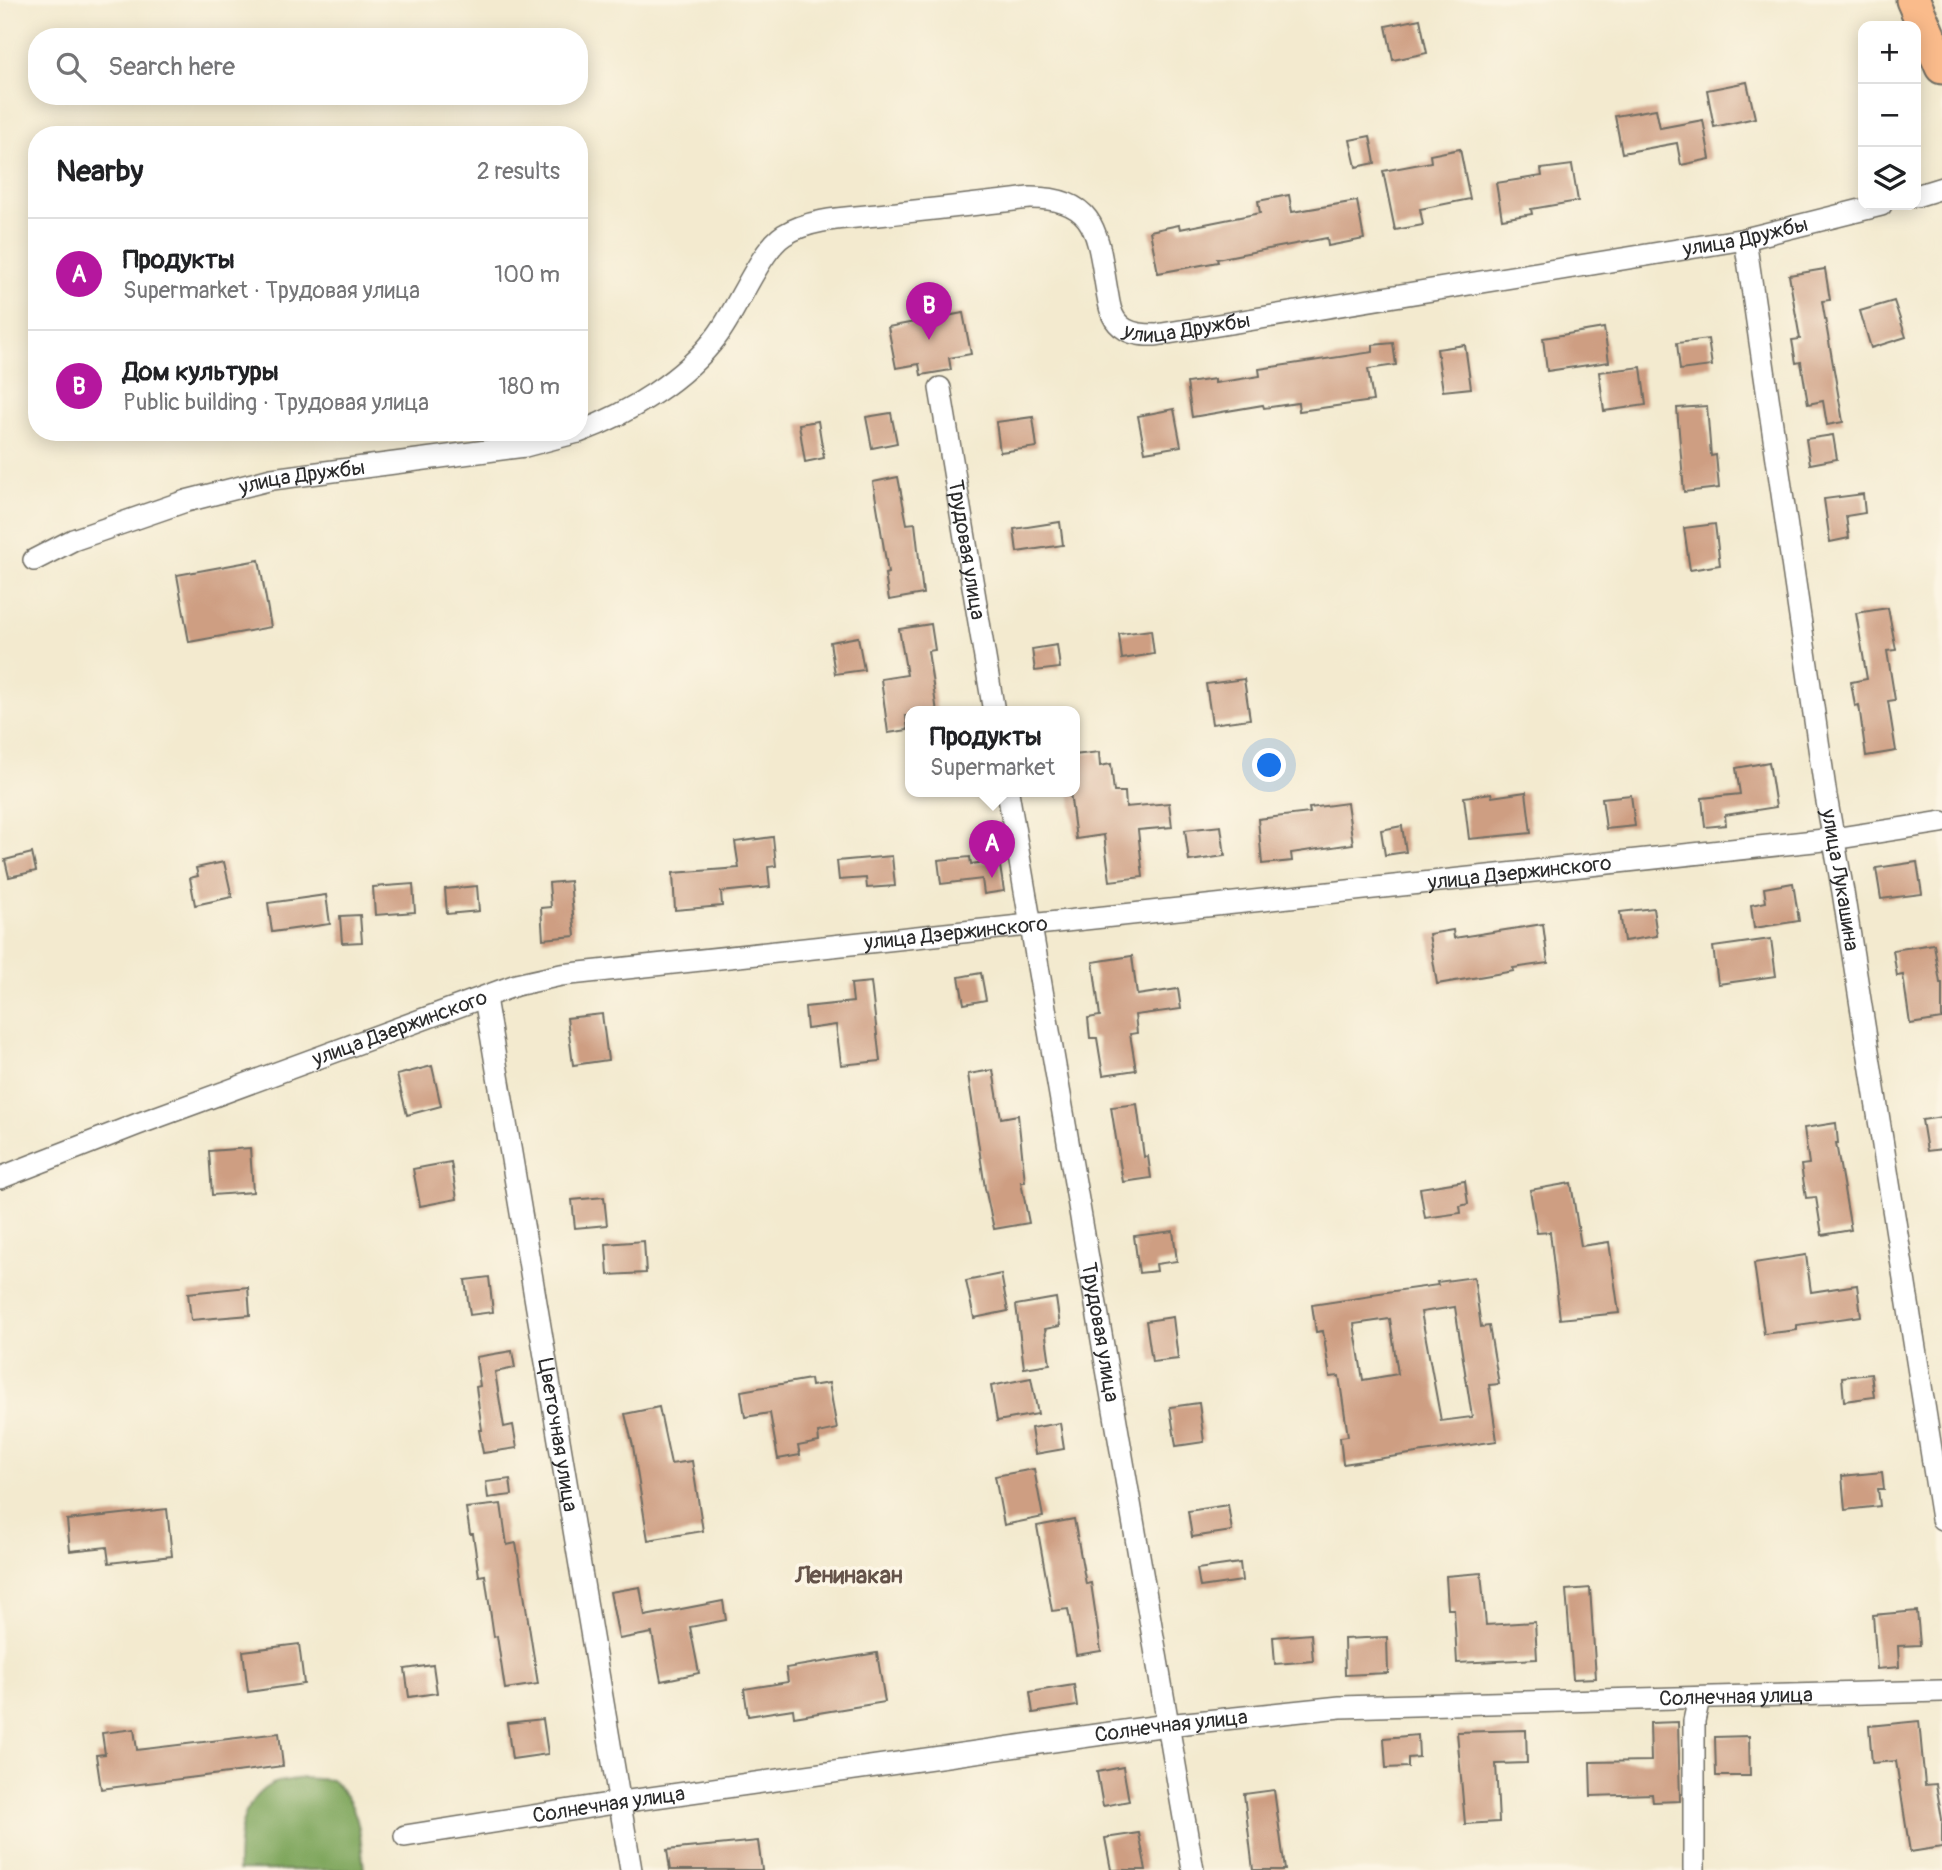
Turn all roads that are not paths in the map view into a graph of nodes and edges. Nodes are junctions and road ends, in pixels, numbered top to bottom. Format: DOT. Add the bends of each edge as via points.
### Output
graph roads {
  1 [pos="1913,0"];
  2 [pos="1942,67"];
  3 [pos="1942,188"];
  4 [pos="1921,194"];
  5 [pos="1861,210"];
  6 [pos="1745,239"];
  7 [pos="940,388"];
  8 [pos="588,428"];
  9 [pos="544,441"];
  10 [pos="34,560"];
  11 [pos="993,706"];
  12 [pos="1009,797"];
  13 [pos="1942,822"];
  14 [pos="1833,839"];
  15 [pos="1030,924"];
  16 [pos="485,998"];
  17 [pos="0,1178"];
  18 [pos="1942,1519"];
  19 [pos="1942,1691"];
  20 [pos="1699,1698"];
  21 [pos="1167,1725"];
  22 [pos="621,1802"];
  23 [pos="405,1836"];
  24 [pos="631,1870"];
  25 [pos="1194,1870"];
  26 [pos="1694,1870"];
  1 -- 2 [label="main road"];
  3 -- 4 [label="street"];
  5 -- 6 [label="street, улица Дружбы"];
  6 -- 8 [label="street, улица Дружбы" via="1156,335 1124,329 1111,315 1091,225 1082,211 1069,203 1029,198 836,220 781,236 717,337 683,371 639,405"];
  6 -- 14 [label="street, улица Лукашина"];
  7 -- 11 [label="street, Трудовая улица"];
  9 -- 10 [label="street, улица Дружбы" via="272,480 186,501 73,540"];
  12 -- 15 [label="street, Трудовая улица"];
  13 -- 14 [label="street, улица Дзержинского"];
  14 -- 15 [label="street, улица Дзержинского"];
  14 -- 18 [label="street, улица Лукашина"];
  15 -- 16 [label="street, улица Дзержинского" via="561,975"];
  15 -- 21 [label="street, Трудовая улица"];
  16 -- 17 [label="street, улица Дзержинского"];
  16 -- 22 [label="street, Цветочная улица"];
  19 -- 20 [label="street, Солнечная улица"];
  20 -- 21 [label="street, Солнечная улица" via="1339,1707"];
  20 -- 26 [label="street"];
  21 -- 22 [label="street, Солнечная улица"];
  21 -- 25 [label="street, Трудовая улица"];
  22 -- 23 [label="street, Солнечная улица"];
  22 -- 24 [label="street, Цветочная улица"];
}
